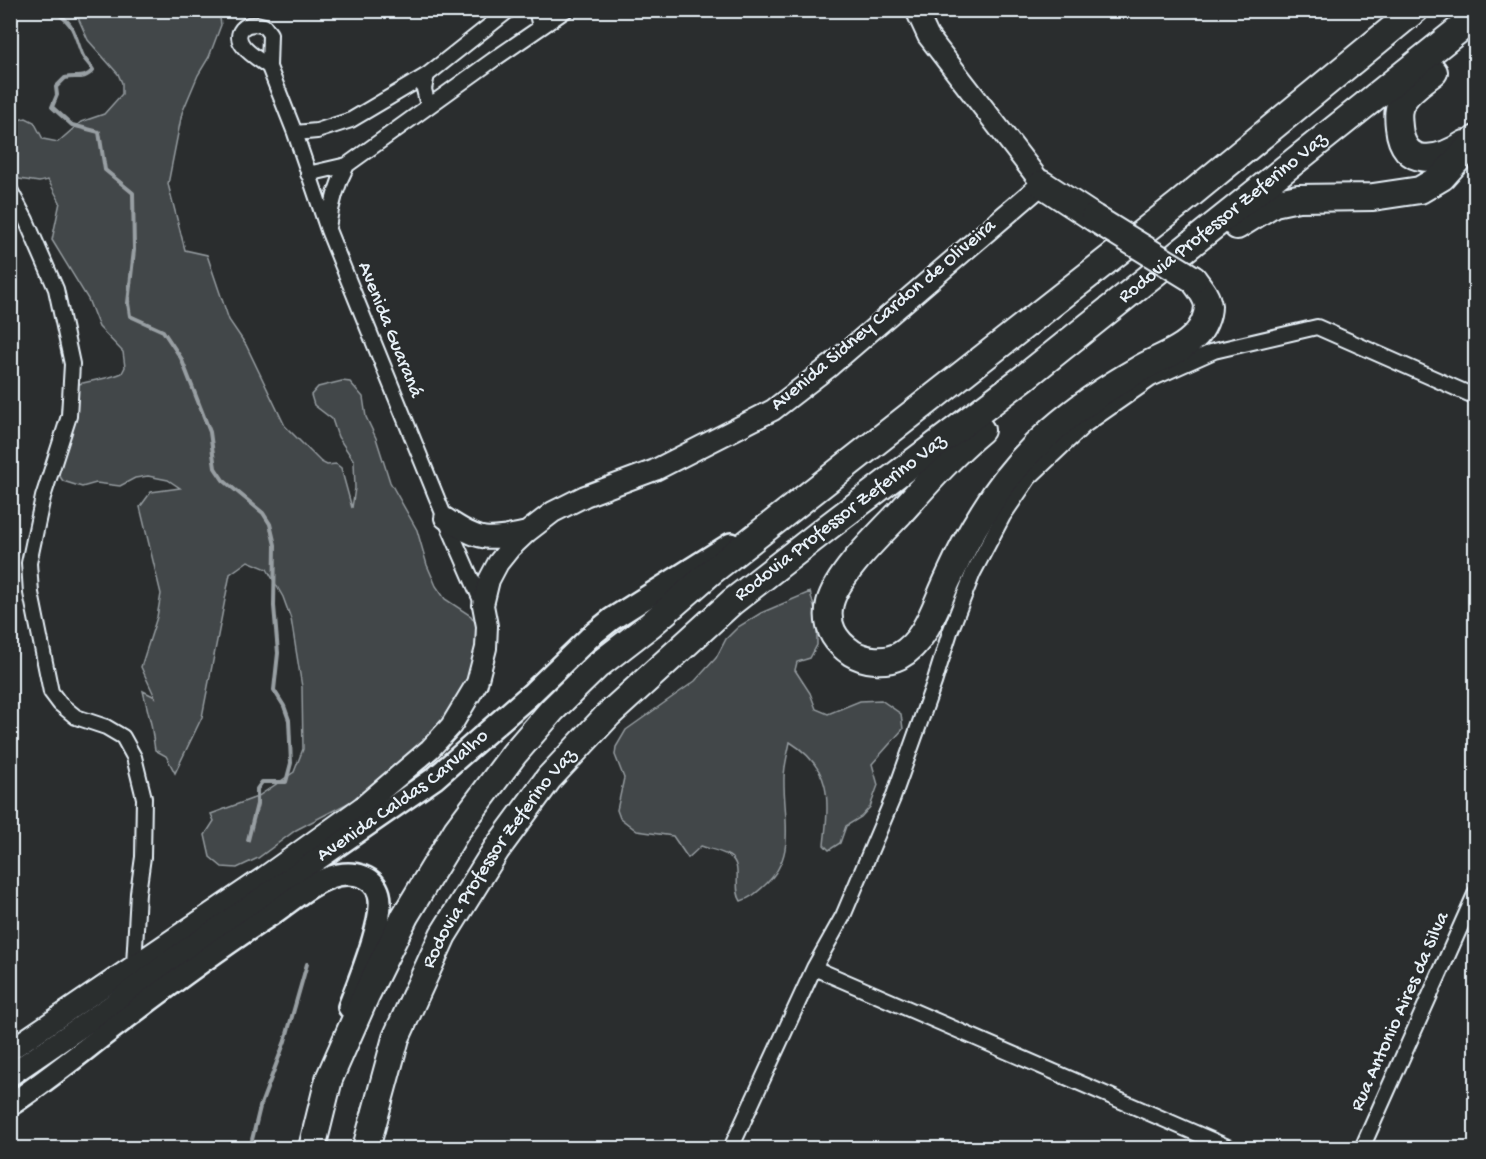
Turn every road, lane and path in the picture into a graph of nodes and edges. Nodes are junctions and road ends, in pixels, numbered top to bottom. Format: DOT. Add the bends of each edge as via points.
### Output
graph roads {
  1 [pos="509,10"];
  2 [pos="537,10"];
  3 [pos="566,10"];
  4 [pos="916,10"];
  5 [pos="1394,10"];
  6 [pos="1415,10"];
  7 [pos="1476,16"];
  8 [pos="540,27"];
  9 [pos="1476,39"];
  10 [pos="269,67"];
  11 [pos="427,75"];
  12 [pos="1321,86"];
  13 [pos="428,106"];
  14 [pos="295,133"];
  15 [pos="1476,139"];
  16 [pos="347,165"];
  17 [pos="308,174"];
  18 [pos="1042,184"];
  19 [pos="10,190"];
  20 [pos="328,230"];
  21 [pos="1202,237"];
  22 [pos="1025,377"];
  23 [pos="1476,397"];
  24 [pos="789,510"];
  25 [pos="445,518"];
  26 [pos="527,532"];
  27 [pos="483,605"];
  28 [pos="1476,892"];
  29 [pos="134,965"];
  30 [pos="814,969"];
  31 [pos="10,1050"];
  32 [pos="10,1075"];
  33 [pos="329,1079"];
  34 [pos="10,1105"];
  35 [pos="312,1149"];
  36 [pos="366,1149"];
  37 [pos="731,1149"];
  38 [pos="1230,1149"];
  39 [pos="1362,1149"];
  1 -- 11 [label="street"];
  2 -- 8 [label="street"];
  3 -- 8 [label="street"];
  4 -- 18 [label="street" via="928,36"];
  5 -- 12 [label="highway" via="1340,54"];
  6 -- 12 [label="highway, Rodovia Professor Zeferino Vaz"];
  7 -- 21 [label="highway, Rodovia Professor Zeferino Vaz"];
  8 -- 13 [label="street"];
  9 -- 15 [label="highway" via="1408,94 1399,108 1398,120 1404,145 1421,158 1432,159 1453,152"];
  10 -- 14 [label="street, Avenida Guaraná"];
  11 -- 13 [label="street" via="424,89"];
  11 -- 14 [label="street" via="351,120 317,131"];
  12 -- 24 [label="highway, Rodovia Professor Zeferino Vaz" via="1162,218"];
  13 -- 16 [label="street"];
  14 -- 17 [label="street, Avenida Guaraná"];
  15 -- 21 [label="highway" via="1442,177 1420,190 1274,203 1237,226"];
  16 -- 17 [label="street"];
  16 -- 20 [label="street" via="332,198"];
  17 -- 20 [label="street, Avenida Guaraná"];
  18 -- 22 [label="highway, bridge" via="1193,279 1208,306 1202,327 1174,351 1103,391 1031,451 984,511 926,626 908,650 884,660 857,656 833,636 829,622 830,602 839,583 960,448 1000,413"];
  18 -- 26 [label="street, Avenida Sidney Cardon de Oliveira" via="773,410 655,470 585,496 553,512"];
  19 -- 29 [label="street" via="56,289 72,364 69,416 42,497 29,563 31,593 51,692 76,717 123,737 134,757 144,798"];
  20 -- 25 [label="street, Avenida Guaraná"];
  21 -- 22 [label="highway, Rodovia Professor Zeferino Vaz"];
  22 -- 36 [label="highway, Rodovia Professor Zeferino Vaz" via="732,602 616,708 549,778 496,850 443,935 396,1038"];
  23 -- 30 [label="street" via="1317,327 1214,351 1151,379 1085,425 1029,478 1003,516 973,573 893,798 843,916"];
  24 -- 32 [label="main road, Avenida Caldas Carvalho" via="612,619 435,778"];
  24 -- 33 [label="highway, Rodovia Professor Zeferino Vaz" via="597,666 514,754 457,830 405,916"];
  25 -- 26 [label="street, Avenida Sidney Cardon de Oliveira" via="469,534 489,539"];
  25 -- 27 [label="street, Avenida Guaraná"];
  26 -- 27 [label="street, Avenida Sidney Cardon de Oliveira" via="498,563"];
  27 -- 29 [label="street, Avenida Caldas Carvalho" via="486,648 477,683 451,726 430,749 362,807"];
  28 -- 39 [label="street, Rua Antonio Aires da Silva"];
  29 -- 31 [label="street, Avenida Caldas Carvalho"];
  30 -- 37 [label="street"];
  30 -- 38 [label="street"];
  33 -- 34 [label="main road, Avenida Caldas Carvalho" via="337,1042 374,939 381,905 376,887 367,878 353,873 321,882 252,927"];
  33 -- 35 [label="highway, Rodovia Professor Zeferino Vaz"];
}
